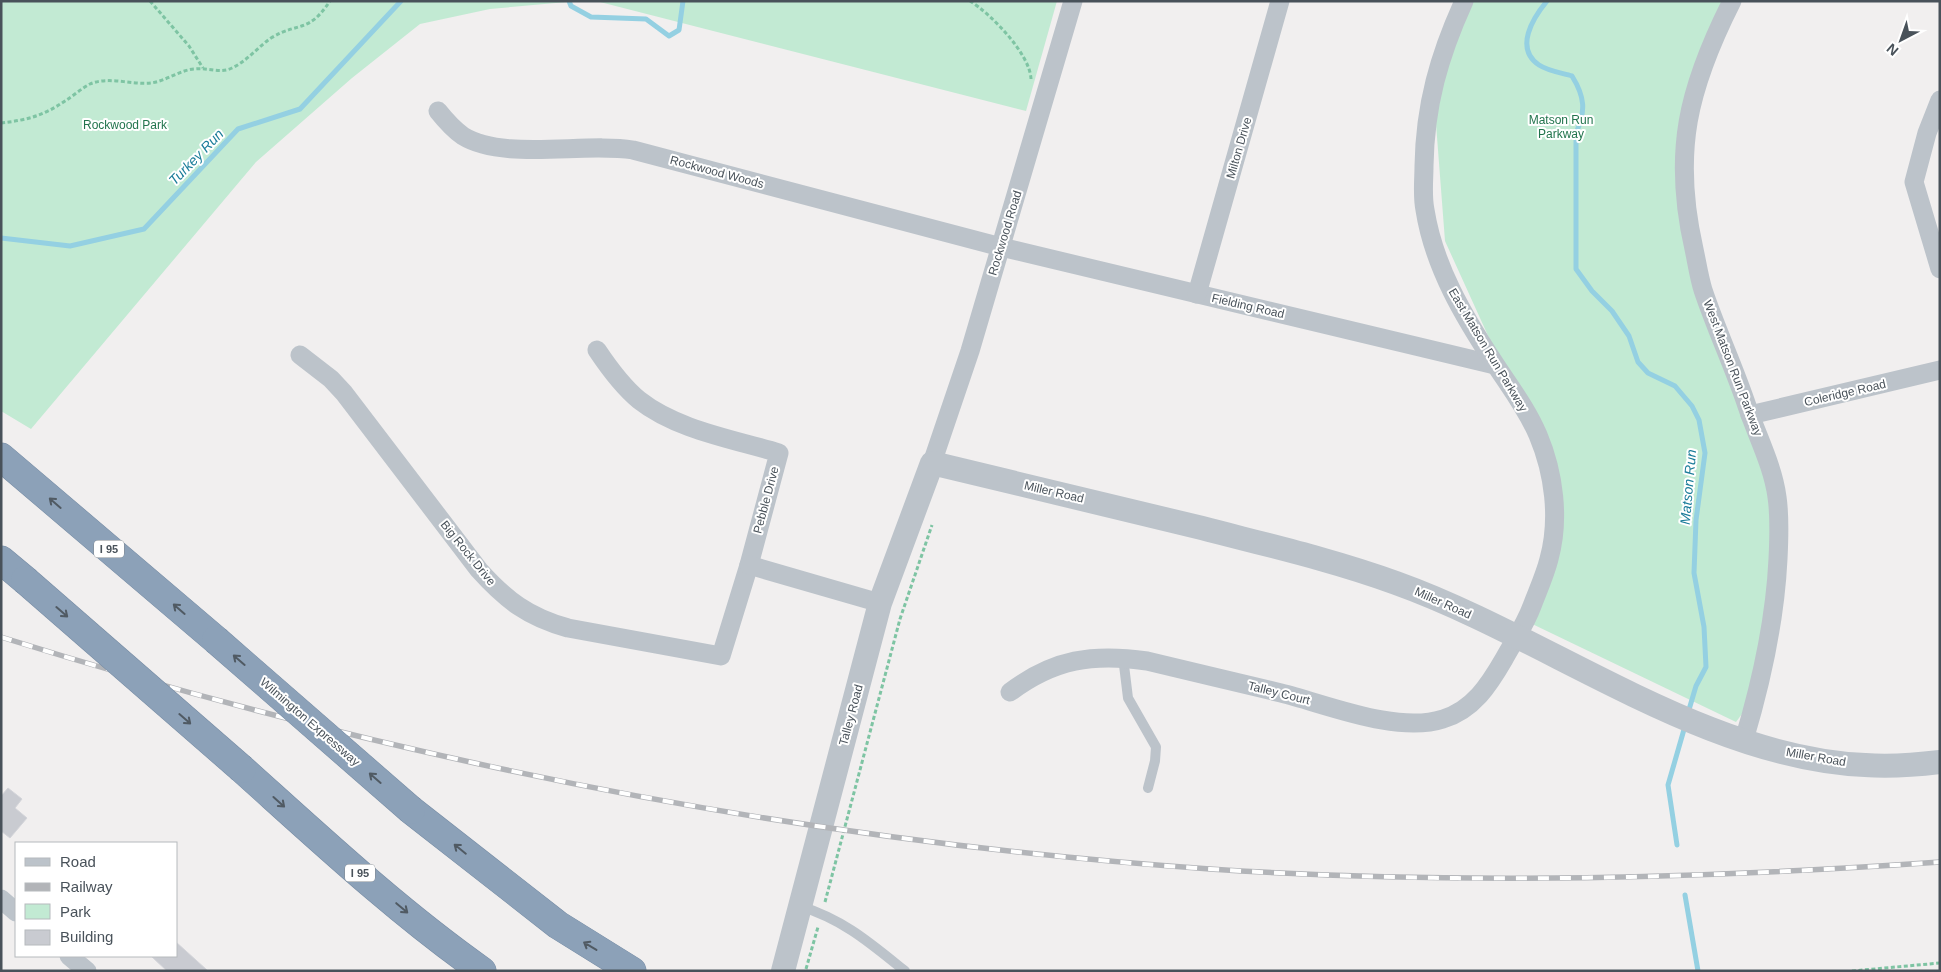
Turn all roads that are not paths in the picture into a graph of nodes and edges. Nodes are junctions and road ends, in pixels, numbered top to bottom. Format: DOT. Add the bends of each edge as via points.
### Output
graph roads {
  1 [pos="1073,1"];
  2 [pos="1280,1"];
  3 [pos="1464,1"];
  4 [pos="1732,1"];
  5 [pos="1940,100"];
  6 [pos="438,111"];
  7 [pos="1933,132"];
  8 [pos="1001,247"];
  9 [pos="1940,269"];
  10 [pos="1197,294"];
  11 [pos="597,350"];
  12 [pos="300,355"];
  13 [pos="1496,365"];
  14 [pos="1940,370"];
  15 [pos="1750,415"];
  16 [pos="1,457"];
  17 [pos="932,463"];
  18 [pos="1,560"];
  19 [pos="749,565"];
  20 [pos="880,603"];
  21 [pos="1517,638"];
  22 [pos="1123,657"];
  23 [pos="1010,692"];
  24 [pos="1744,740"];
  25 [pos="1940,762"];
  26 [pos="1148,788"];
  27 [pos="1,899"];
  28 [pos="800,906"];
  29 [pos="15,911"];
  30 [pos="70,957"];
  31 [pos="87,971"];
  32 [pos="482,971"];
  33 [pos="632,971"];
  34 [pos="783,971"];
  35 [pos="905,971"];
  1 -- 8 [label="street, Rockwood Road"];
  2 -- 10 [label="street, Milton Drive"];
  3 -- 13 [label="street, East Matson Run Parkway" via="1428,102 1424,153 1425,209 1442,272"];
  4 -- 15 [label="street, West Matson Run Parkway" via="1698,79 1688,119 1683,185 1685,212 1703,290"];
  5 -- 7 [label="street"];
  6 -- 8 [label="street, Rockwood Woods" via="463,136 490,146 561,150 596,146 633,150"];
  7 -- 9 [label="street" via="1914,182"];
  8 -- 10 [label="street, Fielding Road"];
  8 -- 17 [label="street, Rockwood Road"];
  10 -- 13 [label="street, Fielding Road"];
  11 -- 19 [label="street, Pebble Drive" via="624,385 658,413 682,424 778,453"];
  12 -- 19 [label="street, Big Rock Drive" via="344,393 495,587 525,612 546,622 720,656"];
  13 -- 21 [label="street, East Matson Run Parkway" via="1538,434 1553,493 1554,539 1549,561"];
  14 -- 15 [label="street, Coleridge Road"];
  15 -- 24 [label="street, West Matson Run Parkway" via="1765,452 1777,497 1779,539 1772,627 1759,691"];
  33 -- 16 [label="highway, Wilmington Expressway / I 95, one-way, bridge" via="558,925 412,810"];
  17 -- 20 [label="street, Talley Road"];
  17 -- 21 [label="street, Miller Road" via="1369,573 1428,596"];
  18 -- 32 [label="highway, I 95, one-way, bridge" via="336,853"];
  19 -- 20 [label="street"];
  20 -- 28 [label="street, Talley Road"];
  21 -- 22 [label="street, Talley Court" via="1482,693 1458,712 1430,722 1396,722"];
  21 -- 24 [label="street, Miller Road" via="1688,718"];
  22 -- 23 [label="street, Talley Court" via="1068,662 1037,675"];
  22 -- 26 [label="lane" via="1128,698 1156,747"];
  24 -- 25 [label="street, Miller Road" via="1820,760 1864,766"];
  27 -- 29 [label="street"];
  28 -- 34 [label="street, Talley Road"];
  28 -- 35 [label="lane" via="829,916"];
  30 -- 31 [label="street"];
}
